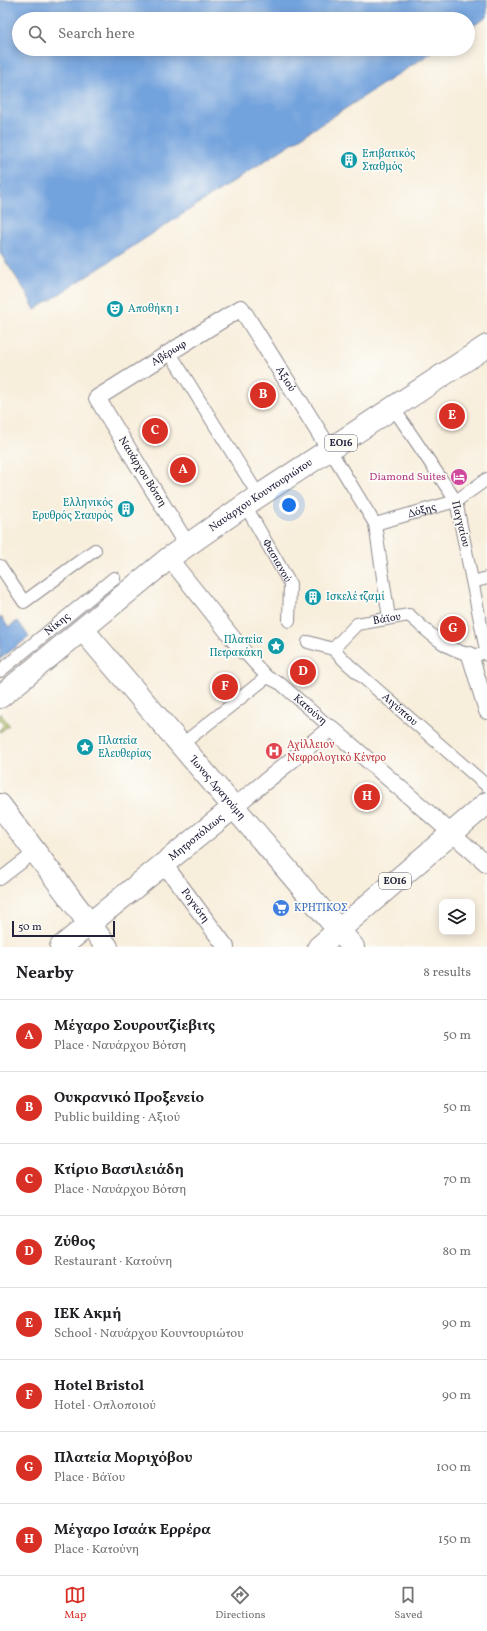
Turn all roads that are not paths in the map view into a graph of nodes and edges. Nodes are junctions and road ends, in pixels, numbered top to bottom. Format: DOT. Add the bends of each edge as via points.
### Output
graph roads {
  1 [pos="241,308"];
  2 [pos="487,346"];
  3 [pos="170,353"];
  4 [pos="97,398"];
  5 [pos="394,409"];
  6 [pos="330,450"];
  7 [pos="487,478"];
  8 [pos="252,501"];
  9 [pos="456,501"];
  10 [pos="375,524"];
  11 [pos="187,545"];
  12 [pos="95,550"];
  13 [pos="169,558"];
  14 [pos="0,566"];
  15 [pos="114,578"];
  16 [pos="487,578"];
  17 [pos="473,582"];
  18 [pos="389,618"];
  19 [pos="289,620"];
  20 [pos="82,630"];
  21 [pos="308,642"];
  22 [pos="333,649"];
  23 [pos="243,651"];
  24 [pos="470,655"];
  25 [pos="487,655"];
  26 [pos="0,671"];
  27 [pos="267,677"];
  28 [pos="0,697"];
  29 [pos="486,707"];
  30 [pos="331,728"];
  31 [pos="180,745"];
  32 [pos="487,786"];
  33 [pos="487,803"];
  34 [pos="0,806"];
  35 [pos="234,807"];
  36 [pos="452,833"];
  37 [pos="35,852"];
  38 [pos="485,859"];
  39 [pos="164,864"];
  40 [pos="0,879"];
  41 [pos="90,924"];
  42 [pos="339,930"];
  43 [pos="61,947"];
  44 [pos="107,947"];
  45 [pos="226,947"];
  46 [pos="319,947"];
  47 [pos="353,947"];
  1 -- 3 [label="street, Αβέρωφ"];
  1 -- 6 [label="street, Αξιού"];
  2 -- 5 [label="main road, Ναυάρχου Κουντουριώτου / ΕΟ16"];
  3 -- 4 [label="street, Αβέρωφ"];
  3 -- 8 [label="street, Φασιανού"];
  4 -- 11 [label="street, Ναυάρχου Βότση"];
  5 -- 6 [label="main road, Ναυάρχου Κουντουριώτου / ΕΟ16"];
  5 -- 9 [label="street, Παγγαίου"];
  6 -- 8 [label="main road, Ναυάρχου Κουντουριώτου / ΕΟ16"];
  6 -- 10 [label="street"];
  7 -- 9 [label="street, Δόξης"];
  8 -- 11 [label="main road, Ναυάρχου Κουντουριώτου / ΕΟ16"];
  8 -- 19 [label="street, Φασιανού" via="290,584"];
  9 -- 10 [label="street, Δόξης"];
  9 -- 17 [label="street, Παγγαίου"];
  10 -- 18 [label="street"];
  11 -- 13 [label="main road, Ναυάρχου Κουντουριώτου / ΕΟ16"];
  12 -- 14 [label="street" via="24,602"];
  13 -- 20 [label="main road, Ναυάρχου Κουντουριώτου / ΕΟ16"];
  13 -- 23 [label="street, Κατούνη"];
  15 -- 26 [label="street, Νίκης"];
  16 -- 17 [label="street"];
  17 -- 25 [label="street, Παγγαίου"];
  18 -- 22 [label="street, Βάϊου" via="357,624"];
  18 -- 24 [label="street, Βάϊου" via="409,615 441,642"];
  20 -- 28 [label="main road, Νίκης / ΕΟ16"];
  20 -- 31 [label="main road, Ίωνος Δραγούμη"];
  21 -- 22 [label="street, Αιγύπτου"];
  22 -- 32 [label="street, Αιγύπτου"];
  23 -- 27 [label="street, Κατούνη"];
  24 -- 25 [label="street, Βάϊου"];
  24 -- 29 [label="street"];
  27 -- 30 [label="street, Κατούνη" via="280,684"];
  27 -- 31 [label="street"];
  30 -- 35 [label="street, Μητροπόλεως"];
  30 -- 36 [label="street, Κατούνη"];
  31 -- 35 [label="main road, Ίωνος Δραγούμη"];
  33 -- 36 [label="main road, ΕΟ16"];
  34 -- 37 [label="main road"];
  35 -- 39 [label="main road, Μητροπόλεως"];
  35 -- 42 [label="main road, Ίωνος Δραγούμη"];
  36 -- 38 [label="street, Κατούνη"];
  36 -- 42 [label="main road, ΕΟ16"];
  37 -- 40 [label="street"];
  37 -- 41 [label="main road"];
  39 -- 41 [label="main road, Μητροπόλεως"];
  39 -- 45 [label="street, Ρογκότη"];
  41 -- 43 [label="main road, Μητροπόλεως"];
  41 -- 44 [label="main road"];
  42 -- 46 [label="main road, ΕΟ16"];
  42 -- 47 [label="main road, Ίωνος Δραγούμη"];
}
